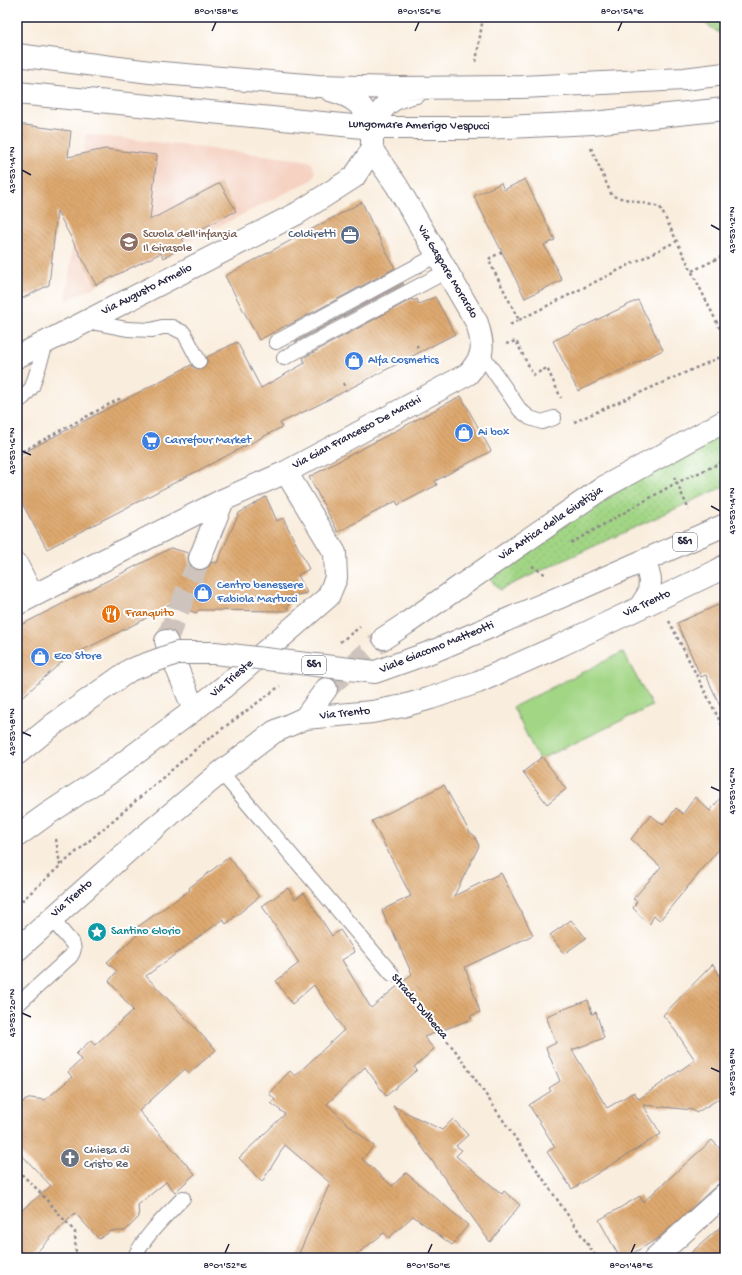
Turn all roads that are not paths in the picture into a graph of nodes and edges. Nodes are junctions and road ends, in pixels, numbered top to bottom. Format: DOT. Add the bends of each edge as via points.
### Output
graph roads {
  1 [pos="17,55"];
  2 [pos="725,74"];
  3 [pos="318,86"];
  4 [pos="431,88"];
  5 [pos="23,95"];
  6 [pos="725,109"];
  7 [pos="373,128"];
  8 [pos="372,150"];
  9 [pos="442,263"];
  10 [pos="86,322"];
  11 [pos="47,341"];
  12 [pos="276,342"];
  13 [pos="482,354"];
  14 [pos="18,356"];
  15 [pos="284,358"];
  16 [pos="199,361"];
  17 [pos="17,402"];
  18 [pos="554,418"];
  19 [pos="725,421"];
  20 [pos="286,472"];
  21 [pos="224,500"];
  22 [pos="725,525"];
  23 [pos="200,558"];
  24 [pos="645,560"];
  25 [pos="17,565"];
  26 [pos="725,566"];
  27 [pos="25,599"];
  28 [pos="649,603"];
  29 [pos="384,638"];
  30 [pos="166,641"];
  31 [pos="326,688"];
  32 [pos="194,710"];
  33 [pos="305,718"];
  34 [pos="17,754"];
  35 [pos="221,772"];
  36 [pos="17,836"];
  37 [pos="51,918"];
  38 [pos="17,950"];
  39 [pos="392,974"];
  40 [pos="17,1005"];
  41 [pos="725,1194"];
  42 [pos="183,1198"];
  43 [pos="134,1258"];
  44 [pos="655,1258"];
  1 -- 3 [label="main road" via="150,72"];
  2 -- 4 [label="main road" via="684,79 522,87"];
  3 -- 4 [label="main road"];
  3 -- 7 [label="main road" via="340,92 353,99 368,114"];
  4 -- 7 [label="main road" via="392,100 378,115"];
  5 -- 7 [label="main road, Lungomare Amerigo Vespucci"];
  6 -- 7 [label="main road, Lungomare Amerigo Vespucci" via="593,122 484,128"];
  7 -- 8 [label="main road"];
  8 -- 9 [label="main road, Via Gaspare Morardo" via="397,186"];
  8 -- 10 [label="main road, Via Augusto Armelio" via="354,177 298,213"];
  9 -- 12 [label="lane"];
  9 -- 13 [label="main road, Via Gaspare Morardo" via="477,323 482,339"];
  9 -- 15 [label="lane"];
  10 -- 11 [label="main road, Via Augusto Armelio"];
  10 -- 16 [label="lane" via="127,329 152,330 172,327 184,333"];
  11 -- 14 [label="main road, Via Augusto Armelio"];
  11 -- 17 [label="lane" via="32,387"];
  13 -- 18 [label="lane" via="520,410 530,418 542,422"];
  13 -- 20 [label="main road, Via Gian Francesco De Marchi" via="468,374"];
  19 -- 29 [label="main road, Via Antica della Giustizia" via="604,487"];
  20 -- 21 [label="main road, Via Gian Francesco De Marchi"];
  20 -- 32 [label="main road, Via Trieste" via="335,554 336,578 328,597"];
  21 -- 23 [label="main road"];
  21 -- 27 [label="main road, Via Gian Francesco De Marchi"];
  22 -- 24 [label="main road, Viale Giacomo Matteotti / SS1"];
  24 -- 28 [label="main road" via="650,580"];
  24 -- 34 [label="main road, Viale Giacomo Matteotti / SS1, bridge" via="434,651 375,672 215,653 177,654 130,670 54,724"];
  25 -- 27 [label="main road"];
  26 -- 28 [label="main road, Via Trento"];
  28 -- 33 [label="main road, Via Trento" via="478,682 431,698 372,712"];
  30 -- 32 [label="main road"];
  31 -- 33 [label="main road"];
  32 -- 36 [label="main road, Via Trieste" via="111,772"];
  33 -- 35 [label="main road, Via Trento" via="274,732"];
  35 -- 37 [label="main road, Via Trento"];
  35 -- 39 [label="lane, Strada Dulbecca"];
  37 -- 38 [label="main road, Via Trento"];
  37 -- 40 [label="lane" via="72,943 74,952"];
  41 -- 44 [label="main road"];
  42 -- 43 [label="lane" via="141,1244"];
}
